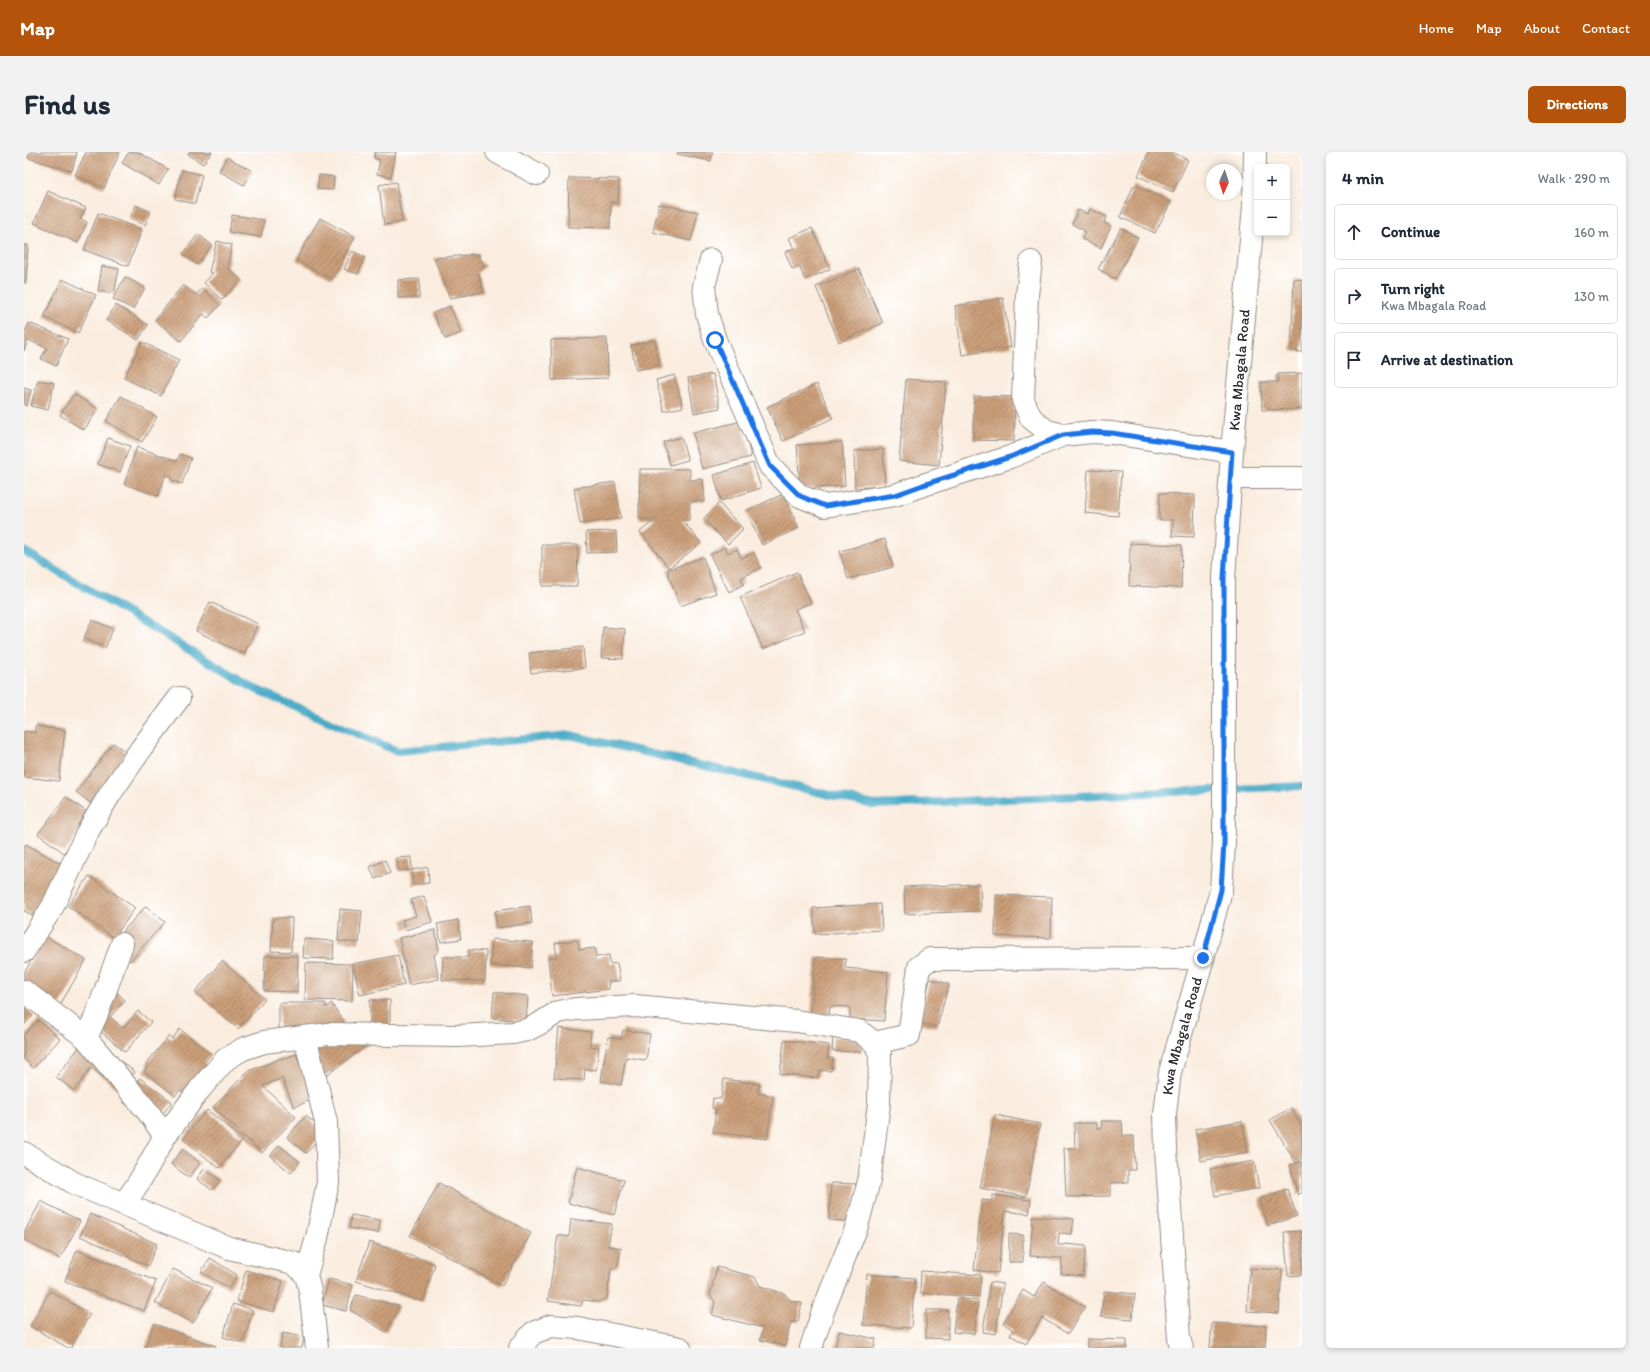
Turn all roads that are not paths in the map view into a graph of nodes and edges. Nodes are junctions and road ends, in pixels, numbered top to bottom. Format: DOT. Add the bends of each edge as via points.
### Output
graph roads {
  1 [pos="497,152"];
  2 [pos="1255,152"];
  3 [pos="537,174"];
  4 [pos="711,260"];
  5 [pos="1030,262"];
  6 [pos="1063,435"];
  7 [pos="1232,452"];
  8 [pos="1231,478"];
  9 [pos="1302,478"];
  10 [pos="179,698"];
  11 [pos="122,944"];
  12 [pos="24,951"];
  13 [pos="1203,958"];
  14 [pos="24,991"];
  15 [pos="304,1037"];
  16 [pos="86,1038"];
  17 [pos="875,1043"];
  18 [pos="165,1136"];
  19 [pos="24,1153"];
  20 [pos="124,1204"];
  21 [pos="306,1275"];
  22 [pos="316,1348"];
  23 [pos="520,1348"];
  24 [pos="680,1348"];
  25 [pos="811,1348"];
  26 [pos="1182,1348"];
  1 -- 3 [label="street"];
  2 -- 7 [label="street, Kwa Mbagala Road" via="1254,206"];
  4 -- 6 [label="street" via="704,286 707,314 715,340 770,466 800,496 825,506 895,495 1010,457"];
  5 -- 6 [label="street" via="1023,400 1031,418 1047,431"];
  6 -- 7 [label="street" via="1112,433"];
  7 -- 8 [label="street, Kwa Mbagala Road"];
  8 -- 9 [label="street"];
  8 -- 13 [label="street, Kwa Mbagala Road" via="1224,578 1224,843 1221,890"];
  10 -- 12 [label="street" via="110,794 88,831 53,906"];
  11 -- 16 [label="street" via="98,1014"];
  13 -- 17 [label="street" via="930,959 919,967 910,1035"];
  13 -- 26 [label="street, Kwa Mbagala Road" via="1170,1072 1165,1114 1179,1340"];
  14 -- 16 [label="street"];
  15 -- 17 [label="street" via="328,1034 458,1036 513,1032 527,1030 558,1012 576,1008 635,1006 796,1021 859,1031"];
  15 -- 18 [label="street" via="264,1042 243,1049 226,1060 200,1089"];
  15 -- 21 [label="street" via="326,1122 328,1182 317,1238"];
  16 -- 18 [label="street"];
  17 -- 25 [label="street" via="880,1054 879,1104 869,1181 857,1226"];
  18 -- 20 [label="street"];
  19 -- 20 [label="street" via="76,1184"];
  20 -- 21 [label="street" via="229,1248 294,1263"];
  21 -- 22 [label="street"];
  23 -- 24 [label="street" via="533,1333 551,1326 578,1328"];
}
